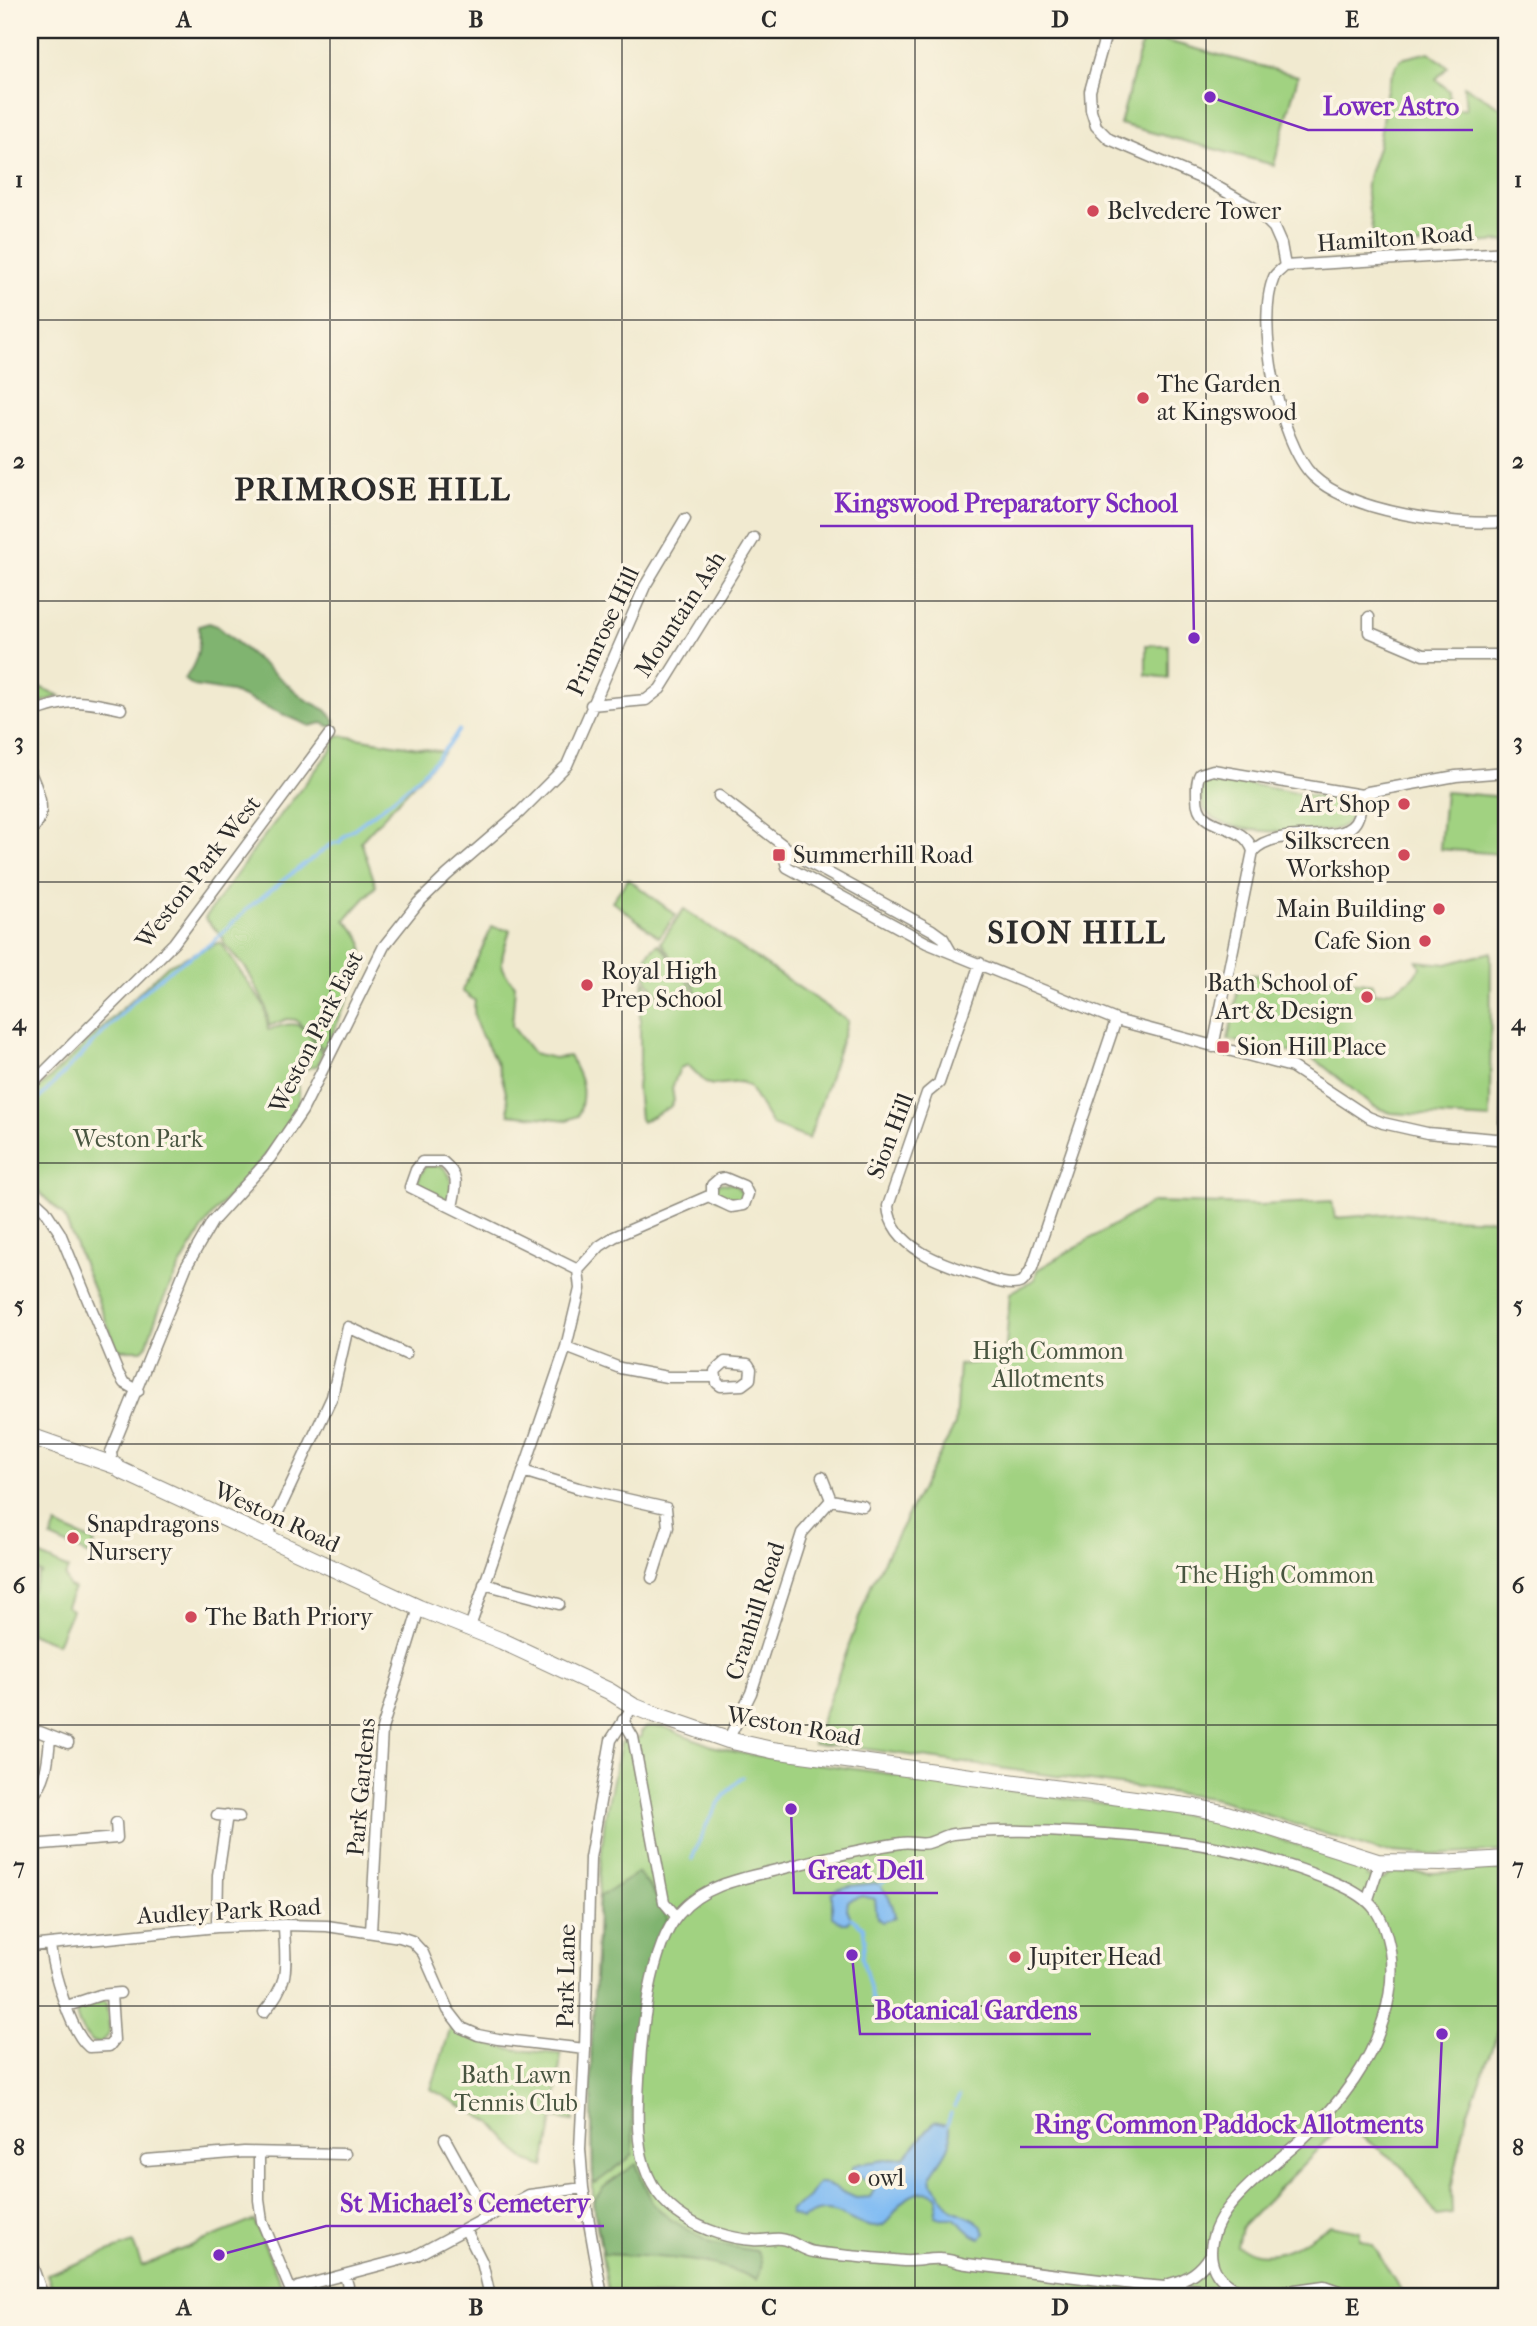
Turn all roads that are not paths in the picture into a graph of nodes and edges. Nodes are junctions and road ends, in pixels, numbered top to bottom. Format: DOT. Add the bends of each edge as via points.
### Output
graph roads {
  1 [pos="1107,30"];
  2 [pos="1507,252"];
  3 [pos="1285,266"];
  4 [pos="685,519"];
  5 [pos="1507,522"];
  6 [pos="754,538"];
  7 [pos="1369,617"];
  8 [pos="1507,655"];
  9 [pos="591,705"];
  10 [pos="121,709"];
  11 [pos="30,713"];
  12 [pos="329,735"];
  13 [pos="567,765"];
  14 [pos="30,772"];
  15 [pos="1507,772"];
  16 [pos="1362,795"];
  17 [pos="719,796"];
  18 [pos="30,831"];
  19 [pos="1253,851"];
  20 [pos="1507,945"];
  21 [pos="980,963"];
  22 [pos="1116,1020"];
  23 [pos="1213,1047"];
  24 [pos="30,1086"];
  25 [pos="1507,1140"];
  26 [pos="711,1195"];
  27 [pos="30,1196"];
  28 [pos="452,1207"];
  29 [pos="578,1270"];
  30 [pos="566,1347"];
  31 [pos="406,1354"];
  32 [pos="715,1377"];
  33 [pos="138,1391"];
  34 [pos="30,1436"];
  35 [pos="118,1468"];
  36 [pos="523,1471"];
  37 [pos="821,1477"];
  38 [pos="831,1500"];
  39 [pos="863,1506"];
  40 [pos="266,1538"];
  41 [pos="652,1578"];
  42 [pos="484,1584"];
  43 [pos="559,1604"];
  44 [pos="419,1608"];
  45 [pos="470,1627"];
  46 [pos="634,1706"];
  47 [pos="623,1720"];
  48 [pos="728,1740"];
  49 [pos="68,1743"];
  50 [pos="30,1799"];
  51 [pos="228,1816"];
  52 [pos="116,1823"];
  53 [pos="30,1845"];
  54 [pos="1507,1859"];
  55 [pos="1381,1862"];
  56 [pos="1368,1899"];
  57 [pos="676,1916"];
  58 [pos="284,1925"];
  59 [pos="217,1927"];
  60 [pos="371,1932"];
  61 [pos="50,1944"];
  62 [pos="30,1946"];
  63 [pos="67,2006"];
  64 [pos="264,2012"];
  65 [pos="585,2049"];
  66 [pos="445,2139"];
  67 [pos="259,2152"];
  68 [pos="345,2154"];
  69 [pos="146,2160"];
  70 [pos="583,2188"];
  71 [pos="488,2217"];
  72 [pos="466,2230"];
  73 [pos="1211,2254"];
  74 [pos="30,2260"];
  75 [pos="1507,2265"];
  76 [pos="345,2276"];
  77 [pos="1156,2286"];
  78 [pos="294,2290"];
  79 [pos="1242,2292"];
  80 [pos="1261,2295"];
  81 [pos="43,2296"];
  82 [pos="351,2296"];
  83 [pos="489,2296"];
  84 [pos="601,2296"];
  85 [pos="1353,2296"];
  86 [pos="1497,2296"];
  1 -- 3 [label="street" via="1090,90 1096,126 1109,139 1207,181 1254,208 1274,228"];
  2 -- 3 [label="street, Hamilton Road"];
  3 -- 5 [label="street" via="1275,275 1269,297 1266,343 1292,441 1312,475 1333,489 1406,514"];
  4 -- 9 [label="street, Primrose Hill" via="645,586"];
  6 -- 9 [label="street, Mountain Ash" via="660,689 646,700"];
  7 -- 8 [label="street" via="1369,632 1423,655"];
  9 -- 13 [label="street, Primrose Hill"];
  10 -- 11 [label="street" via="110,700 74,701"];
  12 -- 24 [label="street, Weston Park West" via="174,943"];
  13 -- 33 [label="street, Weston Park East" via="437,884 384,946 302,1111 270,1158 212,1222 186,1267"];
  14 -- 18 [label="street" via="41,797 40,814"];
  15 -- 16 [label="street" via="1455,776"];
  16 -- 19 [label="street" via="1355,824 1343,833 1278,837 1261,842"];
  16 -- 19 [label="street" via="1213,770 1200,774 1200,811 1207,820 1249,840"];
  17 -- 21 [label="street" via="797,856 785,859 787,867 927,943"];
  19 -- 23 [label="street"];
  20 -- 25 [label="street"];
  21 -- 22 [label="street"];
  21 -- 22 [label="street, Sion Hill" via="939,1083 927,1093 888,1198 891,1220 906,1240 948,1266 994,1281 1016,1283 1025,1278"];
  22 -- 23 [label="street"];
  23 -- 25 [label="street" via="1292,1067 1383,1123 1427,1133"];
  26 -- 29 [label="street" via="614,1237"];
  27 -- 33 [label="street" via="60,1233 118,1374"];
  28 -- 28 [label="street" via="457,1182 453,1170 443,1161 422,1162 410,1186"];
  28 -- 29 [label="street"];
  29 -- 30 [label="street" via="580,1289"];
  30 -- 32 [label="street" via="620,1368 667,1377"];
  30 -- 36 [label="street"];
  31 -- 40 [label="street" via="348,1327 332,1397"];
  33 -- 35 [label="street, Weston Park East" via="111,1452"];
  34 -- 35 [label="street, Weston Road"];
  35 -- 40 [label="street, Weston Road"];
  36 -- 41 [label="street" via="578,1488 669,1504 668,1527"];
  36 -- 42 [label="street"];
  37 -- 38 [label="street"];
  38 -- 39 [label="street"];
  38 -- 48 [label="street, Cranhill Road" via="802,1533 751,1693"];
  40 -- 44 [label="street, Weston Road"];
  42 -- 43 [label="street"];
  42 -- 45 [label="street"];
  44 -- 45 [label="street, Weston Road"];
  44 -- 60 [label="street, Park Gardens" via="383,1728"];
  45 -- 46 [label="street, Weston Road" via="609,1690"];
  46 -- 47 [label="street, Park Lane"];
  46 -- 48 [label="street, Weston Road"];
  47 -- 57 [label="street" via="633,1737 664,1902"];
  47 -- 65 [label="street, Park Lane" via="611,1740 590,1858"];
  48 -- 55 [label="street, Weston Road" via="772,1750 1194,1807"];
  49 -- 50 [label="street" via="45,1735 47,1771"];
  51 -- 59 [label="street" via="218,1875"];
  52 -- 53 [label="street" via="117,1838"];
  54 -- 55 [label="street, Weston Road"];
  55 -- 56 [label="street"];
  56 -- 57 [label="street" via="1334,1882 1218,1846 1123,1835 1007,1832 950,1835 924,1844 907,1841 729,1882 690,1902"];
  56 -- 73 [label="street" via="1389,1945 1392,1968 1385,2010 1367,2059 1325,2116 1233,2202 1216,2231"];
  57 -- 77 [label="street" via="655,1962 640,2063 637,2136 640,2155 660,2196 682,2217 740,2238 784,2239 808,2251 908,2261 942,2259"];
  58 -- 59 [label="street, Audley Park Road"];
  58 -- 60 [label="street, Audley Park Road"];
  58 -- 64 [label="street" via="285,1979"];
  59 -- 61 [label="street, Audley Park Road"];
  60 -- 65 [label="street, Audley Park Road" via="412,1941 423,1953 448,2010 462,2028 498,2039"];
  61 -- 62 [label="street, Audley Park Road"];
  61 -- 63 [label="street" via="52,1969"];
  63 -- 63 [label="street" via="89,2047 109,2046 114,2040 116,1993"];
  65 -- 70 [label="street, Park Lane" via="580,2149"];
  66 -- 71 [label="street"];
  67 -- 68 [label="street"];
  67 -- 69 [label="street"];
  67 -- 78 [label="street" via="259,2211"];
  70 -- 71 [label="street" via="529,2195"];
  70 -- 84 [label="street, Park Lane"];
  71 -- 72 [label="street"];
  72 -- 76 [label="street" via="415,2256"];
  72 -- 83 [label="street" via="482,2262"];
  73 -- 77 [label="street" via="1184,2280"];
  73 -- 79 [label="street" via="1222,2279"];
  74 -- 81 [label="street"];
  75 -- 86 [label="street"];
  76 -- 78 [label="street"];
  76 -- 82 [label="street"];
  77 -- 79 [label="street"];
  79 -- 80 [label="street"];
  80 -- 85 [label="street" via="1324,2286"];
}
